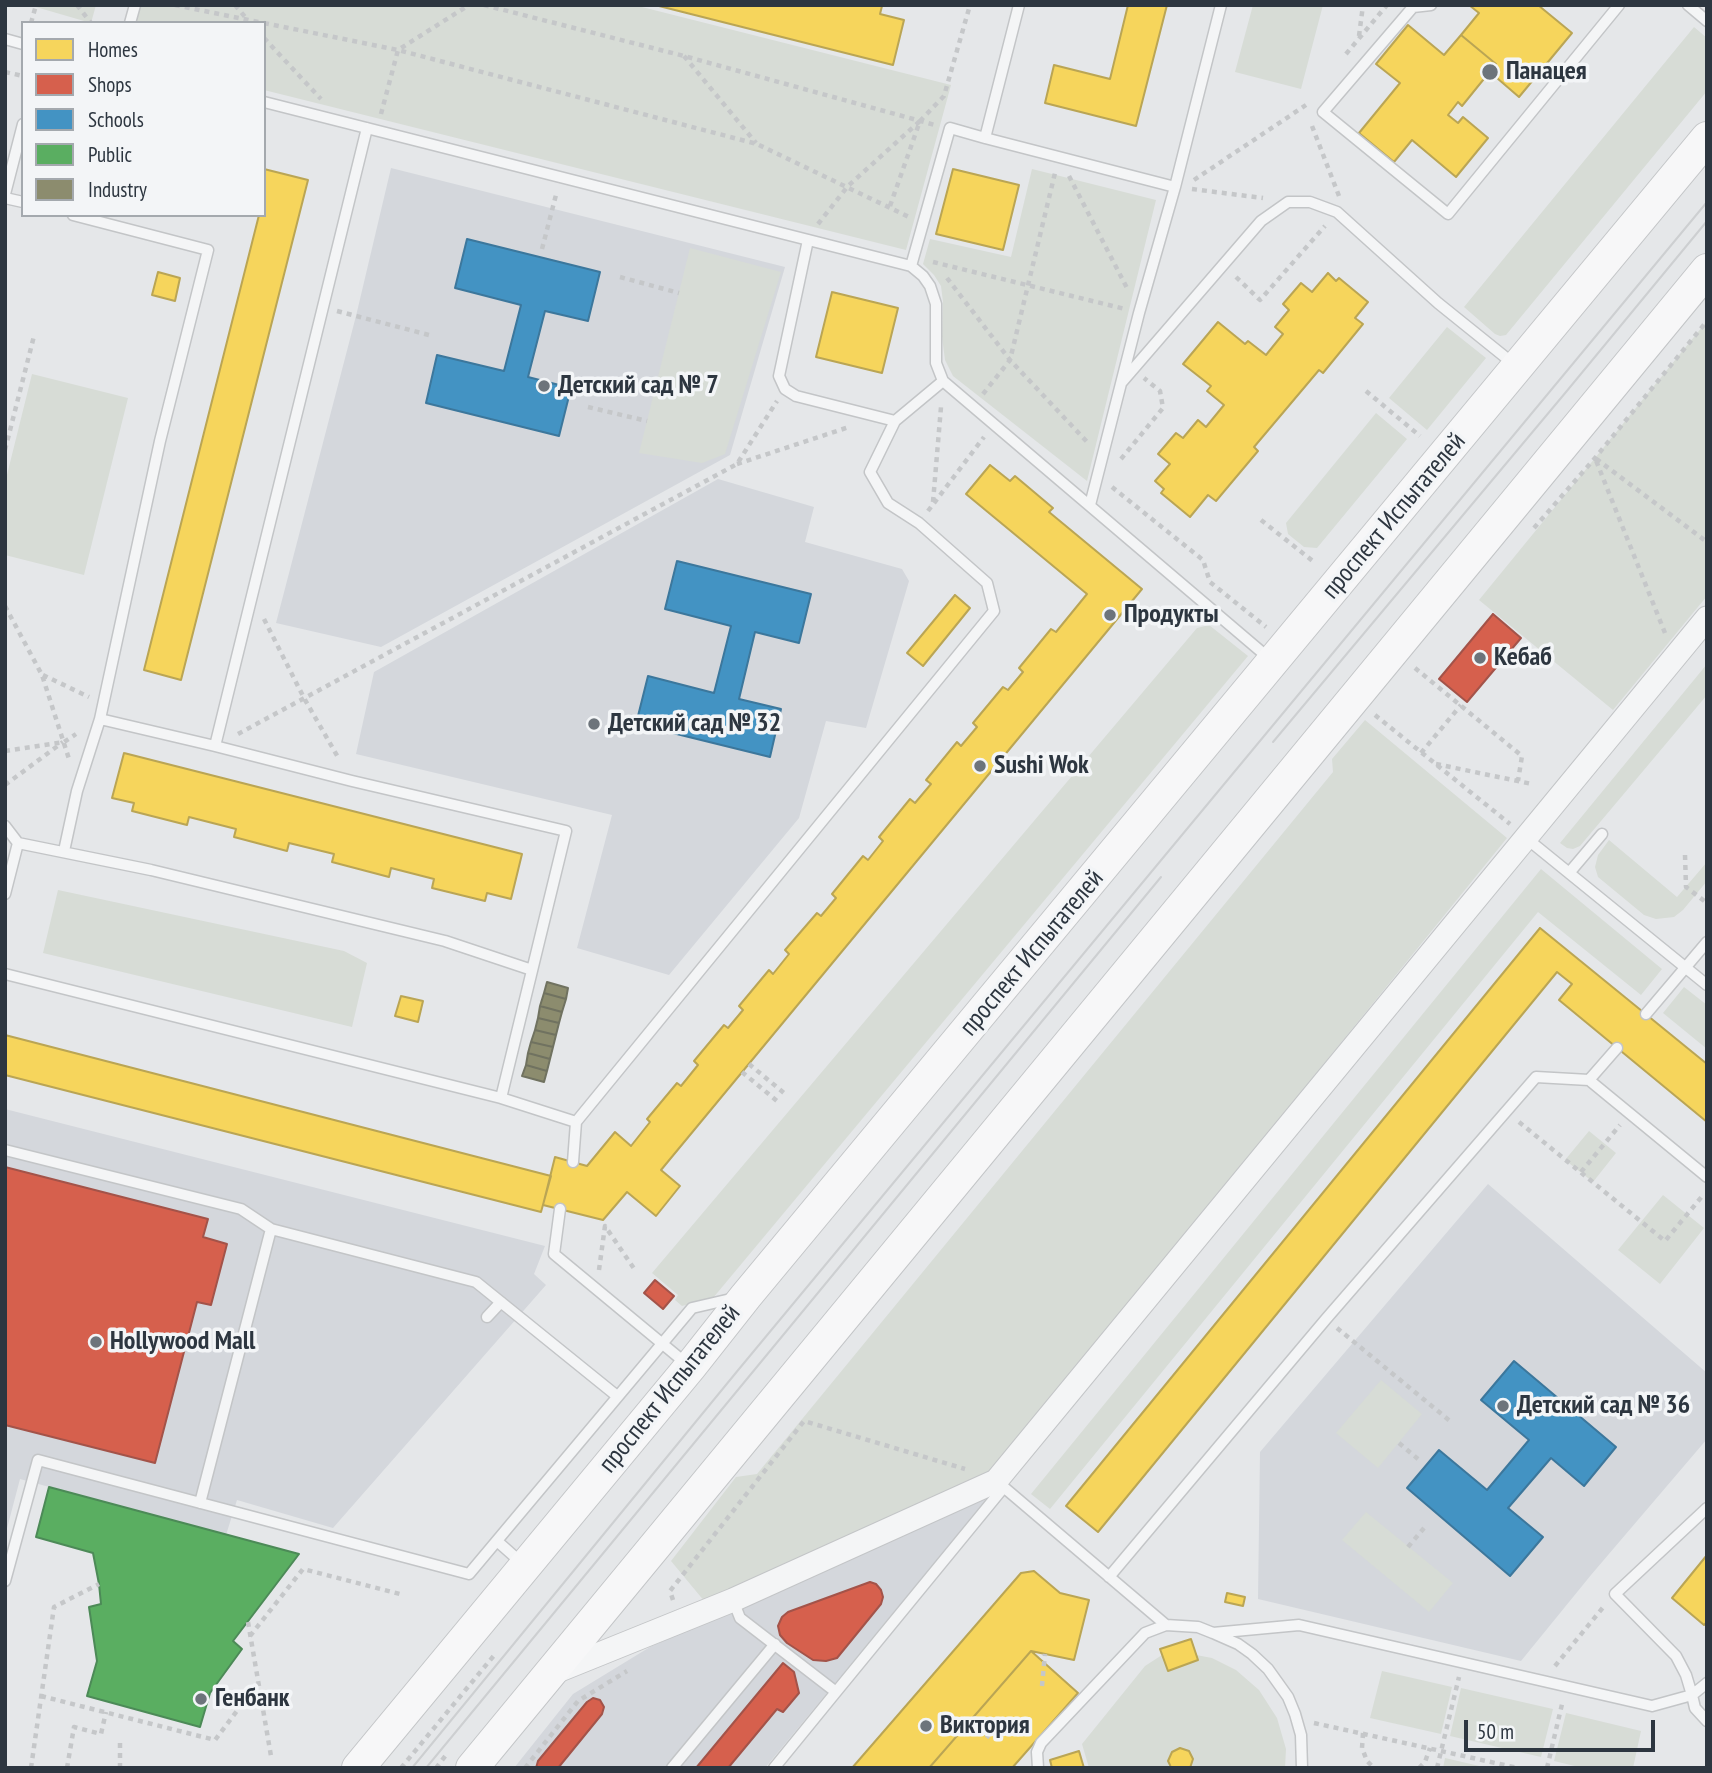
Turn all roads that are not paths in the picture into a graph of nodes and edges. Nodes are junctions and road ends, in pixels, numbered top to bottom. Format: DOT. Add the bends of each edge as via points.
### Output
graph roads {
  1 [pos="1019,5"];
  2 [pos="1221,5"];
  3 [pos="1431,5"];
  4 [pos="1619,5"];
  5 [pos="1688,5"];
  6 [pos="1707,20"];
  7 [pos="266,103"];
  8 [pos="367,128"];
  9 [pos="21,132"];
  10 [pos="985,138"];
  11 [pos="1707,138"];
  12 [pos="1175,187"];
  13 [pos="5,196"];
  14 [pos="81,217"];
  15 [pos="810,235"];
  16 [pos="911,266"];
  17 [pos="1707,271"];
  18 [pos="1517,367"];
  19 [pos="943,381"];
  20 [pos="1122,382"];
  21 [pos="895,421"];
  22 [pos="1090,505"];
  23 [pos="1707,618"];
  24 [pos="1273,662"];
  25 [pos="100,719"];
  26 [pos="215,747"];
  27 [pos="5,825"];
  28 [pos="1602,834"];
  29 [pos="1526,838"];
  30 [pos="18,843"];
  31 [pos="64,851"];
  32 [pos="1569,873"];
  33 [pos="7,882"];
  34 [pos="5,894"];
  35 [pos="1707,942"];
  36 [pos="1685,968"];
  37 [pos="533,970"];
  38 [pos="5,974"];
  39 [pos="1707,985"];
  40 [pos="1646,1014"];
  41 [pos="1617,1048"];
  42 [pos="1589,1080"];
  43 [pos="502,1098"];
  44 [pos="576,1122"];
  45 [pos="5,1150"];
  46 [pos="573,1162"];
  47 [pos="1707,1177"];
  48 [pos="560,1209"];
  49 [pos="271,1229"];
  50 [pos="746,1296"];
  51 [pos="501,1302"];
  52 [pos="487,1317"];
  53 [pos="662,1344"];
  54 [pos="690,1367"];
  55 [pos="617,1396"];
  56 [pos="1000,1484"];
  57 [pos="200,1503"];
  58 [pos="1707,1508"];
  59 [pos="497,1541"];
  60 [pos="525,1566"];
  61 [pos="1109,1577"];
  62 [pos="5,1581"];
  63 [pos="733,1600"];
  64 [pos="1166,1625"];
  65 [pos="1213,1633"];
  66 [pos="775,1644"];
  67 [pos="548,1675"];
  68 [pos="1707,1683"];
  69 [pos="836,1692"];
  70 [pos="1692,1695"];
  71 [pos="1707,1721"];
  72 [pos="358,1768"];
  73 [pos="472,1768"];
  74 [pos="672,1768"];
  75 [pos="774,1768"];
  76 [pos="1038,1768"];
  77 [pos="1302,1768"];
  1 -- 10 [label="lane"];
  2 -- 12 [label="lane"];
  3 -- 4 [label="lane" via="1413,7 1323,112 1448,215"];
  5 -- 6 [label="lane"];
  7 -- 8 [label="lane"];
  8 -- 15 [label="lane"];
  8 -- 26 [label="lane"];
  9 -- 13 [label="lane"];
  10 -- 12 [label="lane"];
  10 -- 16 [label="lane" via="950,128"];
  11 -- 18 [label="main road, проспект Испытателей"];
  12 -- 20 [label="lane"];
  14 -- 25 [label="lane" via="208,250 160,441"];
  15 -- 16 [label="lane"];
  15 -- 21 [label="lane" via="779,376 796,396"];
  16 -- 19 [label="lane" via="930,286 936,304 936,363"];
  17 -- 67 [label="main road"];
  18 -- 20 [label="lane" via="1337,212 1310,202 1288,202 1261,221"];
  18 -- 24 [label="main road, проспект Испытателей"];
  19 -- 21 [label="lane"];
  19 -- 22 [label="lane"];
  20 -- 22 [label="lane"];
  21 -- 44 [label="lane" via="870,472 888,503 919,523 987,583 994,611"];
  22 -- 24 [label="lane"];
  23 -- 29 [label="street"];
  24 -- 50 [label="main road, проспект Испытателей"];
  25 -- 26 [label="lane"];
  25 -- 31 [label="lane"];
  26 -- 37 [label="lane" via="566,831"];
  27 -- 30 [label="lane"];
  28 -- 32 [label="lane"];
  29 -- 32 [label="lane"];
  29 -- 56 [label="street"];
  30 -- 31 [label="lane"];
  30 -- 33 [label="lane"];
  31 -- 37 [label="lane" via="445,941"];
  32 -- 36 [label="lane"];
  33 -- 34 [label="lane"];
  35 -- 36 [label="lane"];
  36 -- 39 [label="lane"];
  36 -- 40 [label="lane"];
  37 -- 43 [label="lane"];
  38 -- 43 [label="lane"];
  41 -- 42 [label="lane"];
  42 -- 47 [label="lane"];
  42 -- 61 [label="lane" via="1536,1077"];
  43 -- 44 [label="lane"];
  44 -- 46 [label="lane"];
  45 -- 49 [label="lane" via="241,1209"];
  48 -- 53 [label="lane" via="554,1254"];
  49 -- 51 [label="lane" via="476,1282"];
  49 -- 57 [label="lane"];
  50 -- 53 [label="lane" via="692,1308"];
  50 -- 54 [label="main road, проспект Испытателей"];
  51 -- 52 [label="lane"];
  51 -- 55 [label="lane"];
  53 -- 54 [label="lane"];
  53 -- 55 [label="lane"];
  54 -- 60 [label="main road, проспект Испытателей"];
  55 -- 59 [label="lane"];
  56 -- 61 [label="lane"];
  56 -- 63 [label="street"];
  56 -- 69 [label="lane"];
  57 -- 59 [label="lane" via="469,1574"];
  57 -- 62 [label="lane" via="38,1460"];
  58 -- 70 [label="lane" via="1615,1594 1676,1657"];
  59 -- 60 [label="lane"];
  60 -- 72 [label="main road, проспект Испытателей"];
  61 -- 64 [label="lane"];
  63 -- 66 [label="lane" via="740,1618"];
  63 -- 67 [label="street"];
  64 -- 65 [label="lane"];
  64 -- 76 [label="lane" via="1145,1633 1041,1743"];
  65 -- 70 [label="lane" via="1299,1625 1652,1706"];
  65 -- 77 [label="lane" via="1252,1654 1288,1697 1301,1735"];
  66 -- 69 [label="lane"];
  66 -- 74 [label="lane"];
  67 -- 73 [label="main road"];
  68 -- 70 [label="lane"];
  69 -- 75 [label="lane"];
  70 -- 71 [label="lane" via="1695,1708"];
}
